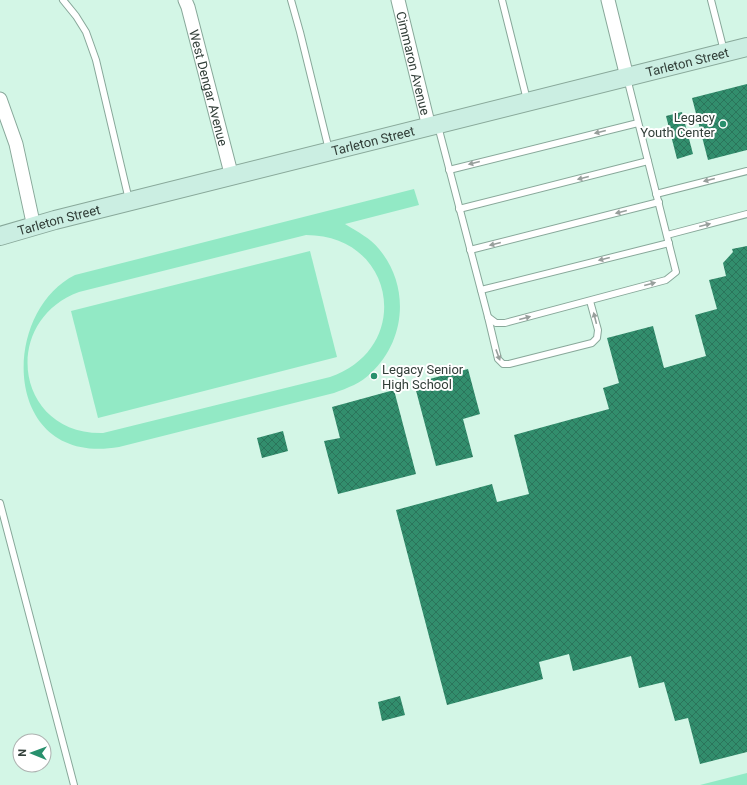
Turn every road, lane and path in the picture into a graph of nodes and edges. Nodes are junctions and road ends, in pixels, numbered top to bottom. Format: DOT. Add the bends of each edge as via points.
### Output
graph roads {
  1 [pos="63,0"];
  2 [pos="185,0"];
  3 [pos="291,0"];
  4 [pos="398,0"];
  5 [pos="502,0"];
  6 [pos="608,0"];
  7 [pos="711,0"];
  8 [pos="747,47"];
  9 [pos="725,52"];
  10 [pos="627,77"];
  11 [pos="0,98"];
  12 [pos="527,102"];
  13 [pos="638,123"];
  14 [pos="433,126"];
  15 [pos="330,152"];
  16 [pos="648,161"];
  17 [pos="449,170"];
  18 [pos="747,171"];
  19 [pos="232,177"];
  20 [pos="656,194"];
  21 [pos="129,202"];
  22 [pos="659,202"];
  23 [pos="459,209"];
  24 [pos="747,214"];
  25 [pos="34,227"];
  26 [pos="667,235"];
  27 [pos="0,236"];
  28 [pos="669,243"];
  29 [pos="470,250"];
  30 [pos="481,290"];
  31 [pos="590,300"];
  32 [pos="488,317"];
  33 [pos="0,503"];
  34 [pos="74,785"];
  1 -- 21 [label="lane" via="86,32 96,60"];
  2 -- 19 [label="street, West Dengar Avenue"];
  3 -- 15 [label="lane"];
  4 -- 14 [label="street, Cimmaron Avenue"];
  5 -- 12 [label="lane"];
  6 -- 10 [label="street"];
  7 -- 9 [label="lane"];
  8 -- 9 [label="street, Tarleton Street"];
  9 -- 10 [label="street, Tarleton Street"];
  10 -- 12 [label="street, Tarleton Street"];
  10 -- 13 [label="lane"];
  11 -- 25 [label="street" via="16,144"];
  12 -- 14 [label="street, Tarleton Street"];
  13 -- 16 [label="lane"];
  13 -- 17 [label="lane, one-way"];
  14 -- 15 [label="street, Tarleton Street"];
  14 -- 17 [label="lane"];
  15 -- 19 [label="street, Tarleton Street"];
  16 -- 20 [label="lane"];
  16 -- 23 [label="lane, one-way"];
  17 -- 23 [label="lane"];
  18 -- 20 [label="lane, one-way"];
  19 -- 21 [label="street, Tarleton Street"];
  20 -- 22 [label="lane"];
  21 -- 25 [label="street, Tarleton Street"];
  22 -- 26 [label="lane"];
  22 -- 29 [label="lane, one-way"];
  23 -- 29 [label="lane"];
  26 -- 24 [label="lane, one-way"];
  25 -- 27 [label="street, Tarleton Street"];
  26 -- 28 [label="lane"];
  28 -- 30 [label="lane, one-way"];
  31 -- 28 [label="lane, one-way" via="666,280 676,272"];
  29 -- 30 [label="lane"];
  30 -- 32 [label="lane"];
  32 -- 31 [label="lane, one-way" via="496,323 505,323"];
  32 -- 31 [label="lane, one-way" via="498,359 502,364 509,364 592,343 597,338 598,330"];
  33 -- 34 [label="lane"];
}
